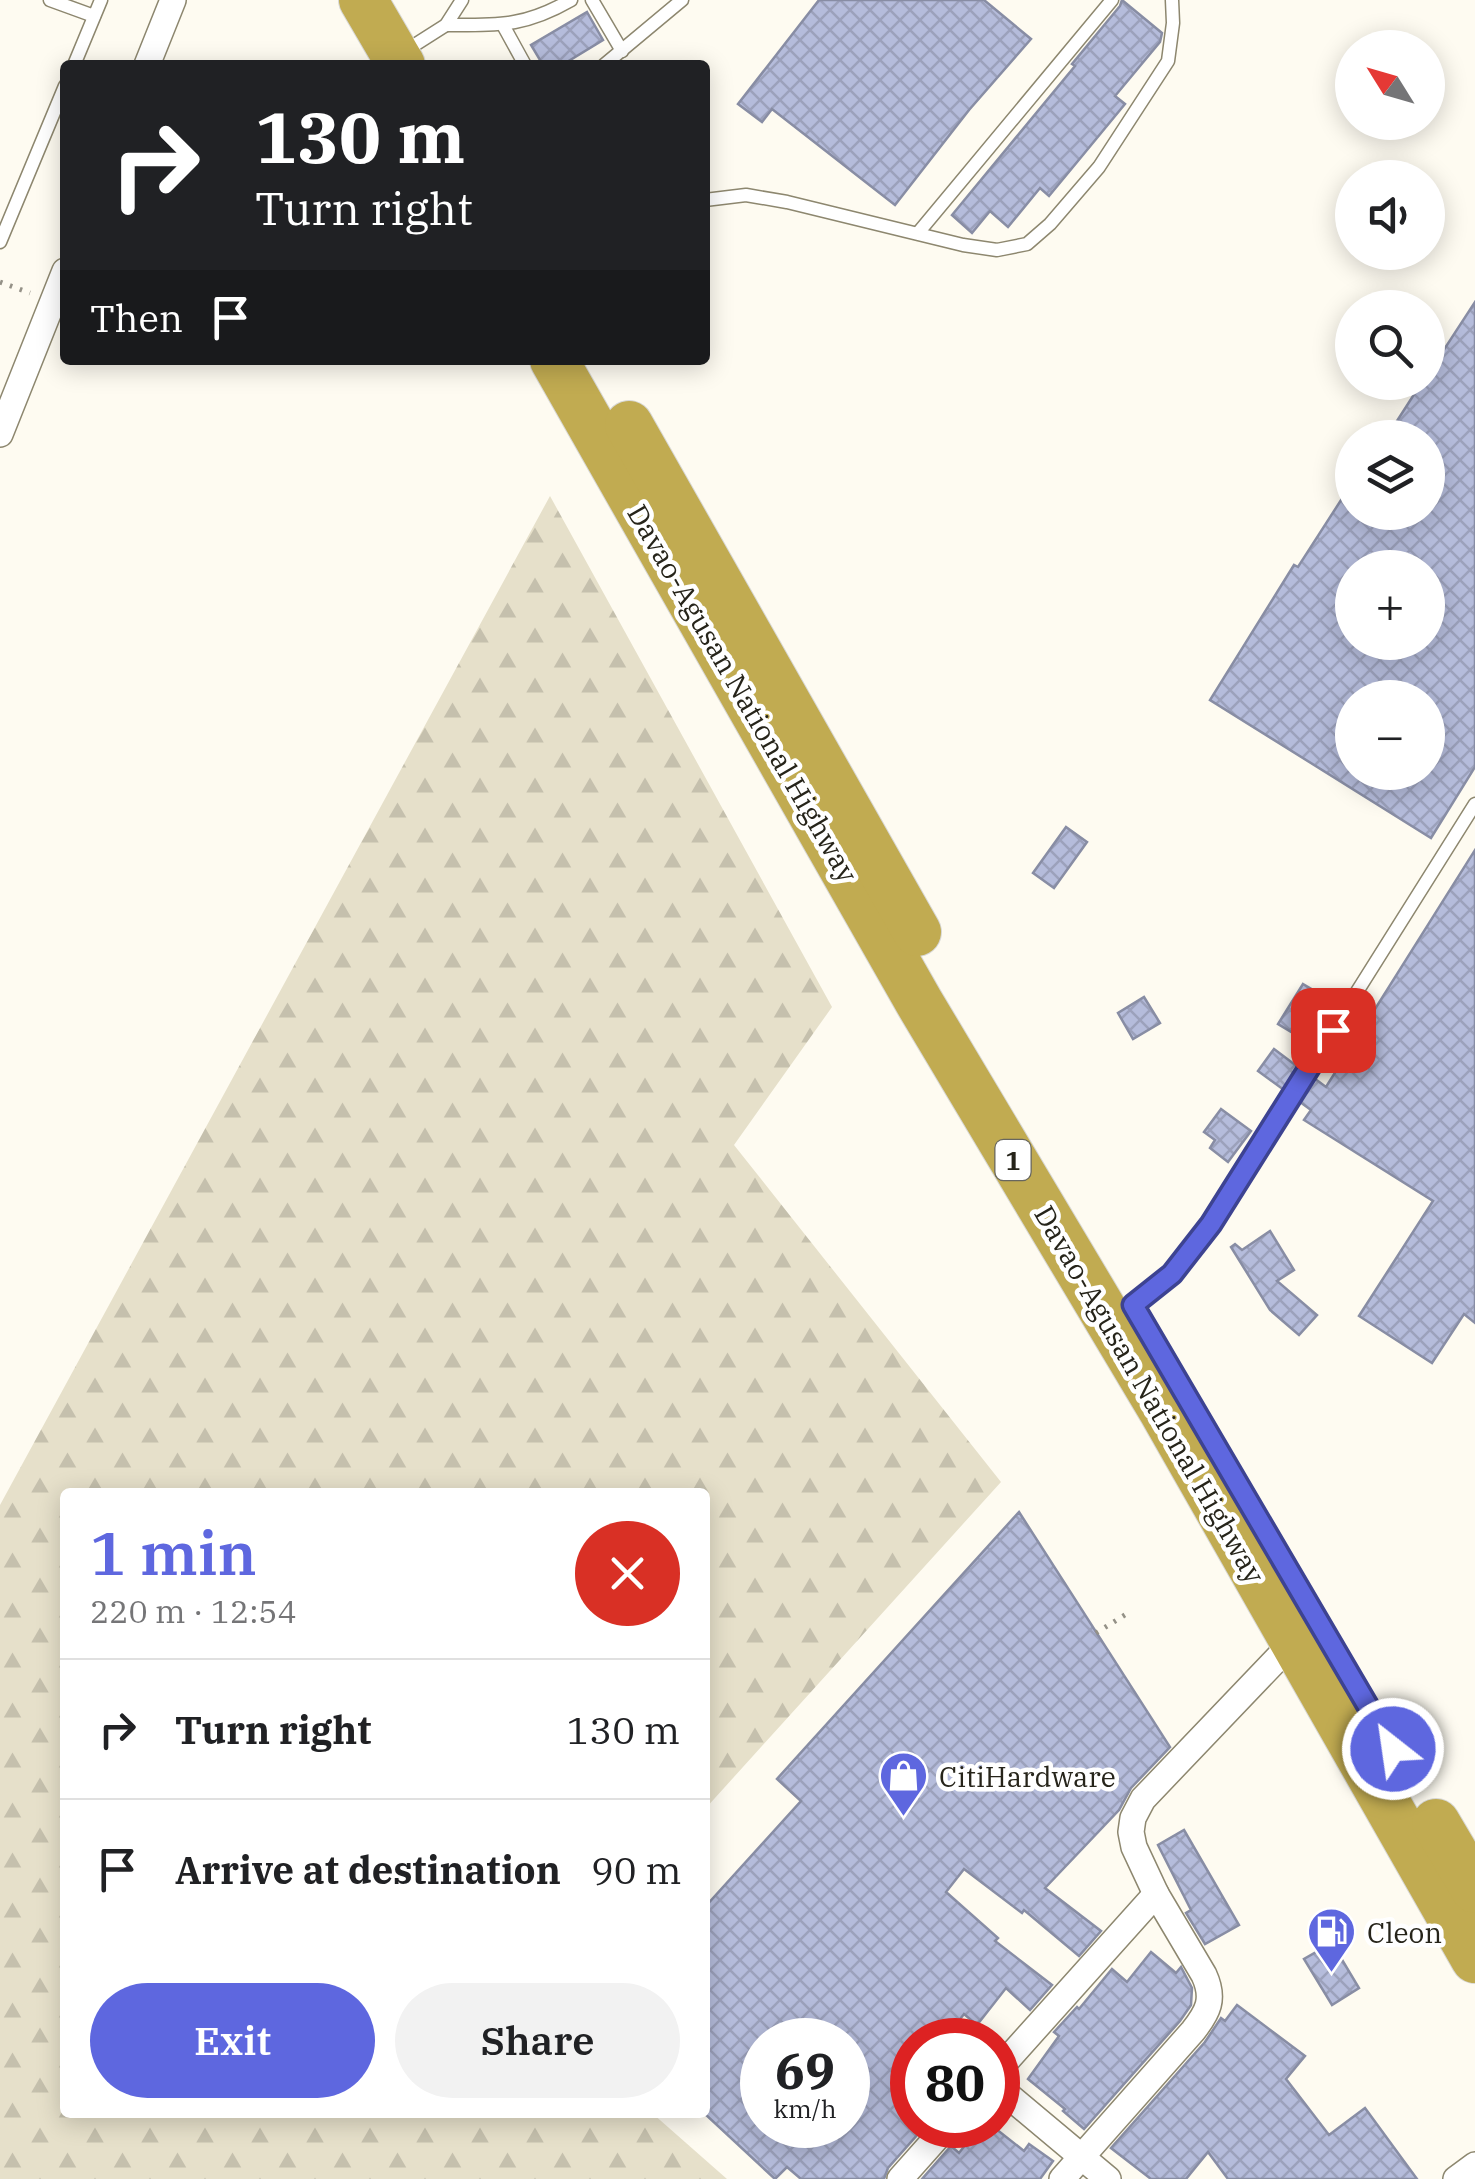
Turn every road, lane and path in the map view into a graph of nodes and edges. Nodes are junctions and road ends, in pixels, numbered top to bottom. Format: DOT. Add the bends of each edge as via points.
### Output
graph roads {
  1 [pos="50,0"];
  2 [pos="101,0"];
  3 [pos="174,0"];
  4 [pos="363,0"];
  5 [pos="462,0"];
  6 [pos="571,0"];
  7 [pos="592,0"];
  8 [pos="1112,0"];
  9 [pos="1172,0"];
  10 [pos="673,3"];
  11 [pos="94,16"];
  12 [pos="446,25"];
  13 [pos="503,26"];
  14 [pos="622,52"];
  15 [pos="76,60"];
  16 [pos="150,60"];
  17 [pos="397,60"];
  18 [pos="399,60"];
  19 [pos="522,60"];
  20 [pos="611,60"];
  21 [pos="60,98"];
  22 [pos="710,199"];
  23 [pos="918,233"];
  24 [pos="0,242"];
  25 [pos="60,284"];
  26 [pos="557,365"];
  27 [pos="595,365"];
  28 [pos="0,434"];
  29 [pos="1475,804"];
  30 [pos="933,995"];
  31 [pos="1121,1312"];
  32 [pos="1128,1613"];
  33 [pos="1096,1632"];
  34 [pos="1293,1642"];
  35 [pos="1463,1880"];
  36 [pos="1156,1894"];
  37 [pos="1475,1959"];
  38 [pos="1020,2045"];
  39 [pos="1020,2105"];
  40 [pos="928,2148"];
  41 [pos="1082,2157"];
  42 [pos="1475,2166"];
  43 [pos="900,2179"];
  44 [pos="1062,2179"];
  45 [pos="1108,2179"];
  46 [pos="1456,2179"];
  1 -- 11 [label="lane"];
  2 -- 11 [label="lane"];
  3 -- 16 [label="street"];
  4 -- 17 [label="highway"];
  5 -- 12 [label="lane"];
  6 -- 13 [label="lane"];
  7 -- 14 [label="lane"];
  8 -- 23 [label="lane"];
  9 -- 23 [label="lane" via="1168,60 1099,167 1050,224 1027,244 997,250"];
  10 -- 14 [label="lane"];
  11 -- 15 [label="lane"];
  12 -- 13 [label="lane"];
  12 -- 18 [label="lane"];
  13 -- 19 [label="lane"];
  14 -- 20 [label="lane"];
  21 -- 24 [label="lane"];
  22 -- 23 [label="lane" via="746,195"];
  25 -- 28 [label="street"];
  26 -- 30 [label="highway, Davao-Agusan National Highway / 1"];
  27 -- 30 [label="highway, Davao-Agusan National Highway / 1"];
  29 -- 31 [label="lane" via="1211,1224 1172,1274"];
  30 -- 31 [label="highway, Davao-Agusan National Highway / 1"];
  31 -- 34 [label="highway, Davao-Agusan National Highway / 1" via="1163,1410"];
  31 -- 35 [label="highway, Davao-Agusan National Highway / 1"];
  32 -- 33 [label="path"];
  34 -- 35 [label="highway, Davao-Agusan National Highway / 1"];
  34 -- 36 [label="street" via="1138,1808 1134,1847"];
  35 -- 37 [label="highway, Davao-Agusan National Highway / 1"];
  36 -- 38 [label="street"];
  36 -- 41 [label="street" via="1204,1975 1211,2001 1193,2032"];
  39 -- 41 [label="street"];
  40 -- 43 [label="street"];
  41 -- 44 [label="street"];
  41 -- 45 [label="street"];
  42 -- 46 [label="street"];
}
